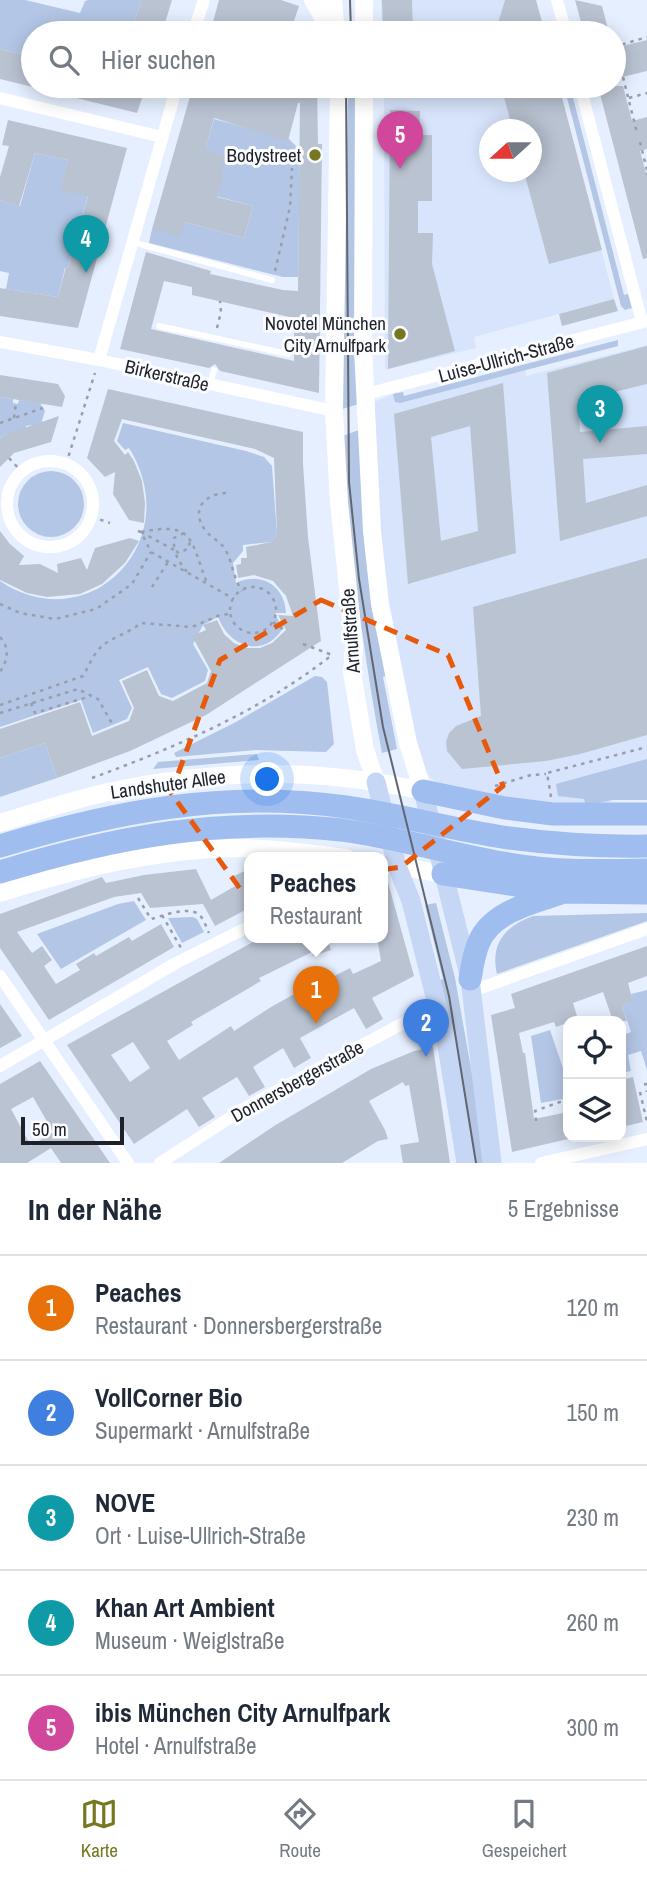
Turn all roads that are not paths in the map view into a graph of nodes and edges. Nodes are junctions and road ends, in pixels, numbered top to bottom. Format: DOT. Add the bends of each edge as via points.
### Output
graph roads {
  1 [pos="204,0"];
  2 [pos="313,0"];
  3 [pos="333,0"];
  4 [pos="364,0"];
  5 [pos="557,0"];
  6 [pos="197,21"];
  7 [pos="326,21"];
  8 [pos="334,21"];
  9 [pos="364,21"];
  10 [pos="563,21"];
  11 [pos="0,98"];
  12 [pos="173,98"];
  13 [pos="339,98"];
  14 [pos="364,98"];
  15 [pos="583,98"];
  16 [pos="162,137"];
  17 [pos="132,242"];
  18 [pos="272,280"];
  19 [pos="645,322"];
  20 [pos="159,326"];
  21 [pos="0,342"];
  22 [pos="288,354"];
  23 [pos="99,359"];
  24 [pos="214,370"];
  25 [pos="210,385"];
  26 [pos="366,394"];
  27 [pos="334,411"];
  28 [pos="4,516"];
  29 [pos="376,782"];
  30 [pos="423,791"];
  31 [pos="647,814"];
  32 [pos="0,823"];
  33 [pos="0,846"];
  34 [pos="647,846"];
  35 [pos="270,852"];
  36 [pos="388,852"];
  37 [pos="390,865"];
  38 [pos="647,870"];
  39 [pos="0,872"];
  40 [pos="443,874"];
  41 [pos="563,892"];
  42 [pos="0,893"];
  43 [pos="647,893"];
  44 [pos="244,929"];
  45 [pos="647,929"];
  46 [pos="0,976"];
  47 [pos="471,985"];
  48 [pos="437,1004"];
  49 [pos="44,1040"];
  50 [pos="0,1066"];
  51 [pos="647,1139"];
  52 [pos="128,1163"];
  53 [pos="160,1163"];
  54 [pos="466,1163"];
  55 [pos="492,1163"];
  56 [pos="541,1163"];
  1 -- 6 [label="street"];
  2 -- 7 [label="main road"];
  3 -- 8 [label="main road"];
  4 -- 9 [label="main road"];
  5 -- 10 [label="street"];
  11 -- 16 [label="street"];
  12 -- 16 [label="street"];
  13 -- 27 [label="main road, Arnulfstraße"];
  14 -- 26 [label="main road, Arnulfstraße"];
  15 -- 19 [label="street"];
  16 -- 17 [label="street"];
  17 -- 18 [label="lane"];
  17 -- 23 [label="street"];
  19 -- 26 [label="street, Luise-Ullrich-Straße"];
  20 -- 22 [label="lane"];
  21 -- 23 [label="street, Birkerstraße"];
  23 -- 25 [label="street, Birkerstraße"];
  24 -- 25 [label="lane"];
  25 -- 27 [label="street, Birkerstraße"];
  26 -- 30 [label="main road, Arnulfstraße" via="380,604 408,743"];
  27 -- 29 [label="main road, Arnulfstraße" via="354,647 352,671 365,750"];
  28 -- 28 [label="street" via="15,478 35,463 66,464 86,479 92,492 94,505 87,528 65,545 36,545"];
  29 -- 30 [label="main road, Landshuter Allee"];
  29 -- 32 [label="main road, Landshuter Allee" via="276,773 187,779 106,792"];
  29 -- 36 [label="main road, Arnulfstraße"];
  30 -- 31 [label="highway" via="553,814"];
  30 -- 40 [label="main road, Arnulfstraße"];
  33 -- 34 [label="highway" via="130,812 218,802 289,802 344,807 509,838"];
  35 -- 42 [label="main road" via="232,848 153,855"];
  37 -- 40 [label="main road"];
  37 -- 48 [label="main road, Arnulfstraße" via="411,901"];
  38 -- 39 [label="highway" via="555,870 343,831 220,827 132,837"];
  40 -- 41 [label="highway"];
  40 -- 47 [label="main road, Arnulfstraße"];
  41 -- 43 [label="highway"];
  41 -- 47 [label="highway" via="506,914 489,927 475,950"];
  44 -- 49 [label="street"];
  45 -- 47 [label="street"];
  46 -- 49 [label="street"];
  47 -- 55 [label="main road, Arnulfstraße"];
  48 -- 53 [label="street, Donnersbergerstraße" via="245,1108"];
  48 -- 54 [label="main road, Arnulfstraße"];
  49 -- 50 [label="street"];
  49 -- 52 [label="street"];
  51 -- 56 [label="street"];
}
